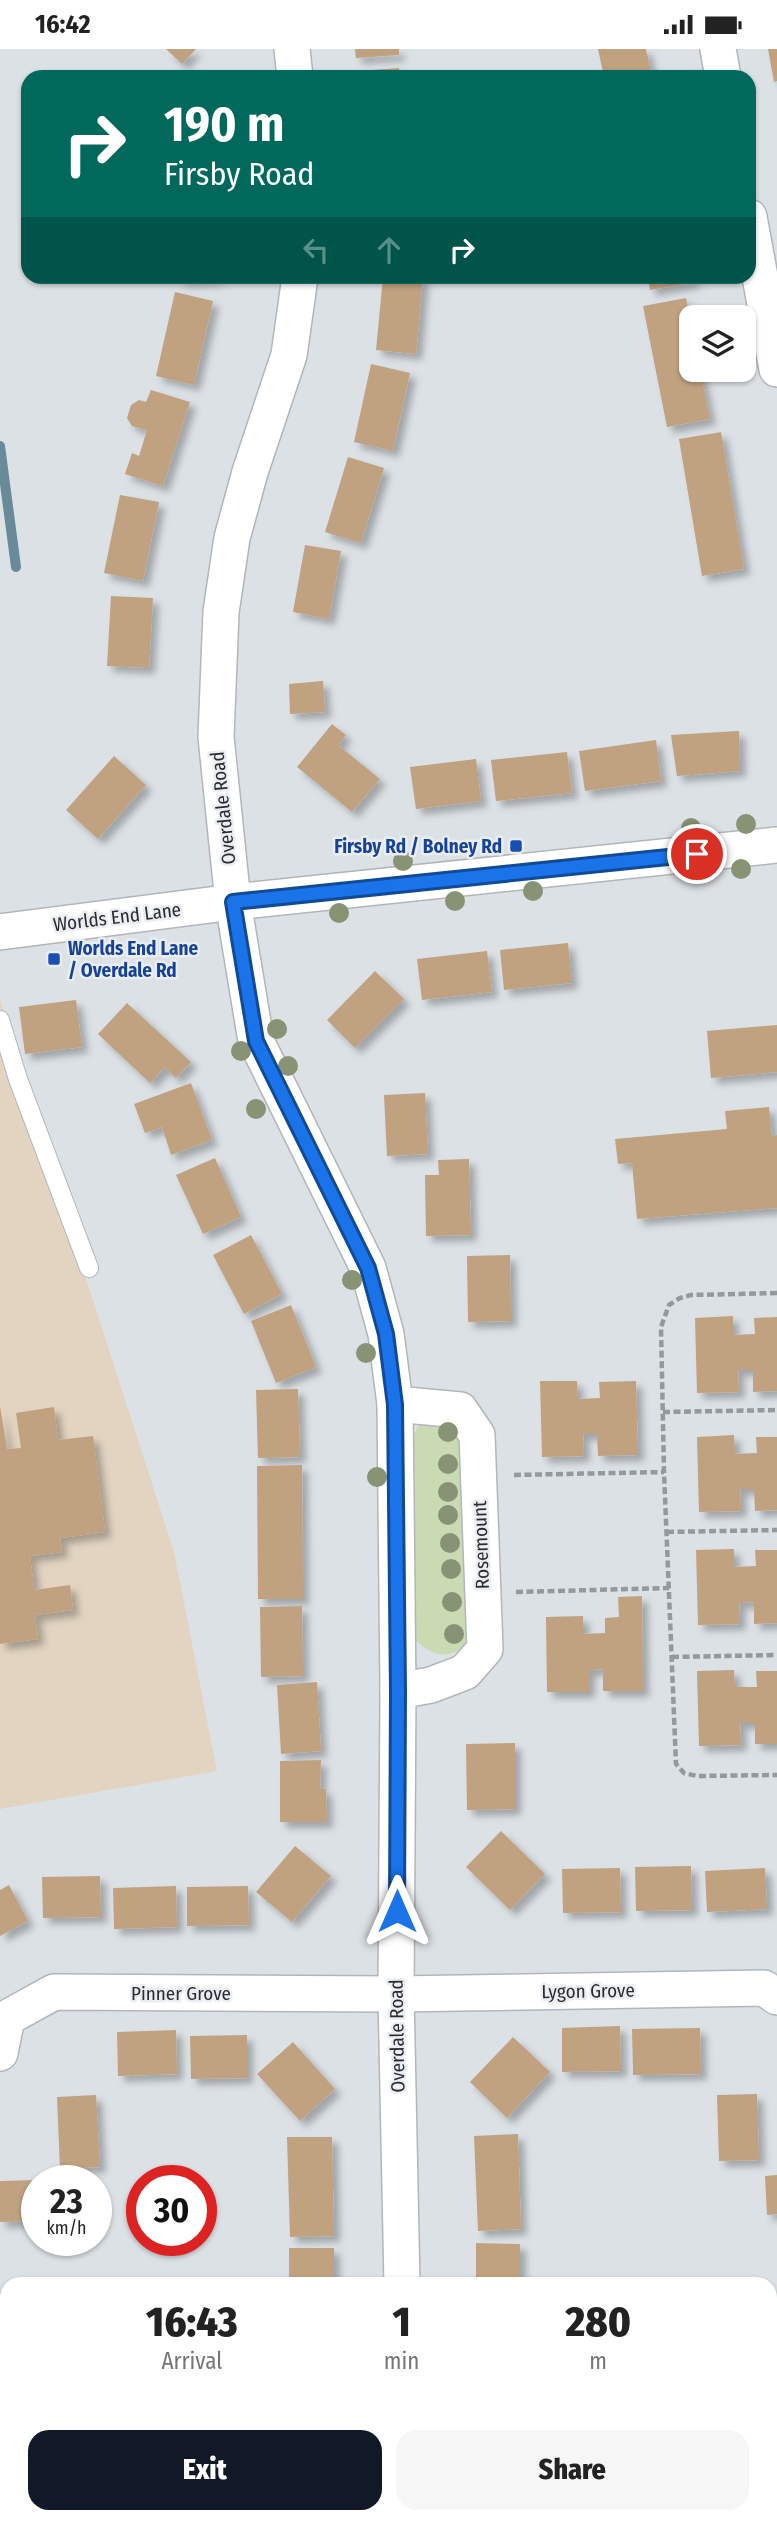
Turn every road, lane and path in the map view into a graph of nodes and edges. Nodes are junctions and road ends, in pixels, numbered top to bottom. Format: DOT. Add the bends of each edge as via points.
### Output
graph roads {
  1 [pos="292,49"];
  2 [pos="718,49"];
  3 [pos="294,70"];
  4 [pos="722,70"];
  5 [pos="756,255"];
  6 [pos="299,284"];
  7 [pos="777,369"];
  8 [pos="777,845"];
  9 [pos="233,902"];
  10 [pos="0,932"];
  11 [pos="0,1020"];
  12 [pos="89,1268"];
  13 [pos="777,1293"];
  14 [pos="395,1405"];
  15 [pos="777,1410"];
  16 [pos="663,1412"];
  17 [pos="664,1472"];
  18 [pos="478,1476"];
  19 [pos="777,1530"];
  20 [pos="667,1532"];
  21 [pos="669,1588"];
  22 [pos="483,1593"];
  23 [pos="777,1655"];
  24 [pos="672,1657"];
  25 [pos="398,1691"];
  26 [pos="777,1775"];
  27 [pos="396,1994"];
  28 [pos="777,1997"];
  29 [pos="0,2053"];
  30 [pos="402,2277"];
  1 -- 3 [label="street"];
  2 -- 4 [label="street"];
  5 -- 7 [label="street"];
  6 -- 9 [label="street, Overdale Road" via="289,355 232,538 221,613 216,737"];
  8 -- 9 [label="street, Worlds End Lane"];
  9 -- 10 [label="street, Worlds End Lane"];
  9 -- 14 [label="street, Overdale Road" via="256,1041 368,1268 386,1334"];
  11 -- 12 [label="lane"];
  13 -- 16 [label="path" via="691,1295 669,1305 661,1327"];
  14 -- 18 [label="street, Rosemount" via="460,1411 477,1435"];
  14 -- 25 [label="street, Overdale Road"];
  15 -- 16 [label="path"];
  16 -- 17 [label="path"];
  17 -- 18 [label="path"];
  17 -- 20 [label="path"];
  18 -- 22 [label="street, Rosemount"];
  19 -- 20 [label="path"];
  20 -- 21 [label="path"];
  21 -- 22 [label="path"];
  21 -- 24 [label="path"];
  22 -- 25 [label="street, Rosemount" via="485,1649 465,1672"];
  23 -- 24 [label="path"];
  24 -- 26 [label="path" via="676,1764 684,1773"];
  25 -- 27 [label="street, Overdale Road"];
  27 -- 28 [label="street, Lygon Grove" via="765,1989"];
  27 -- 29 [label="street, Pinner Grove" via="54,1993 7,2018"];
  27 -- 30 [label="street, Overdale Road"];
}
